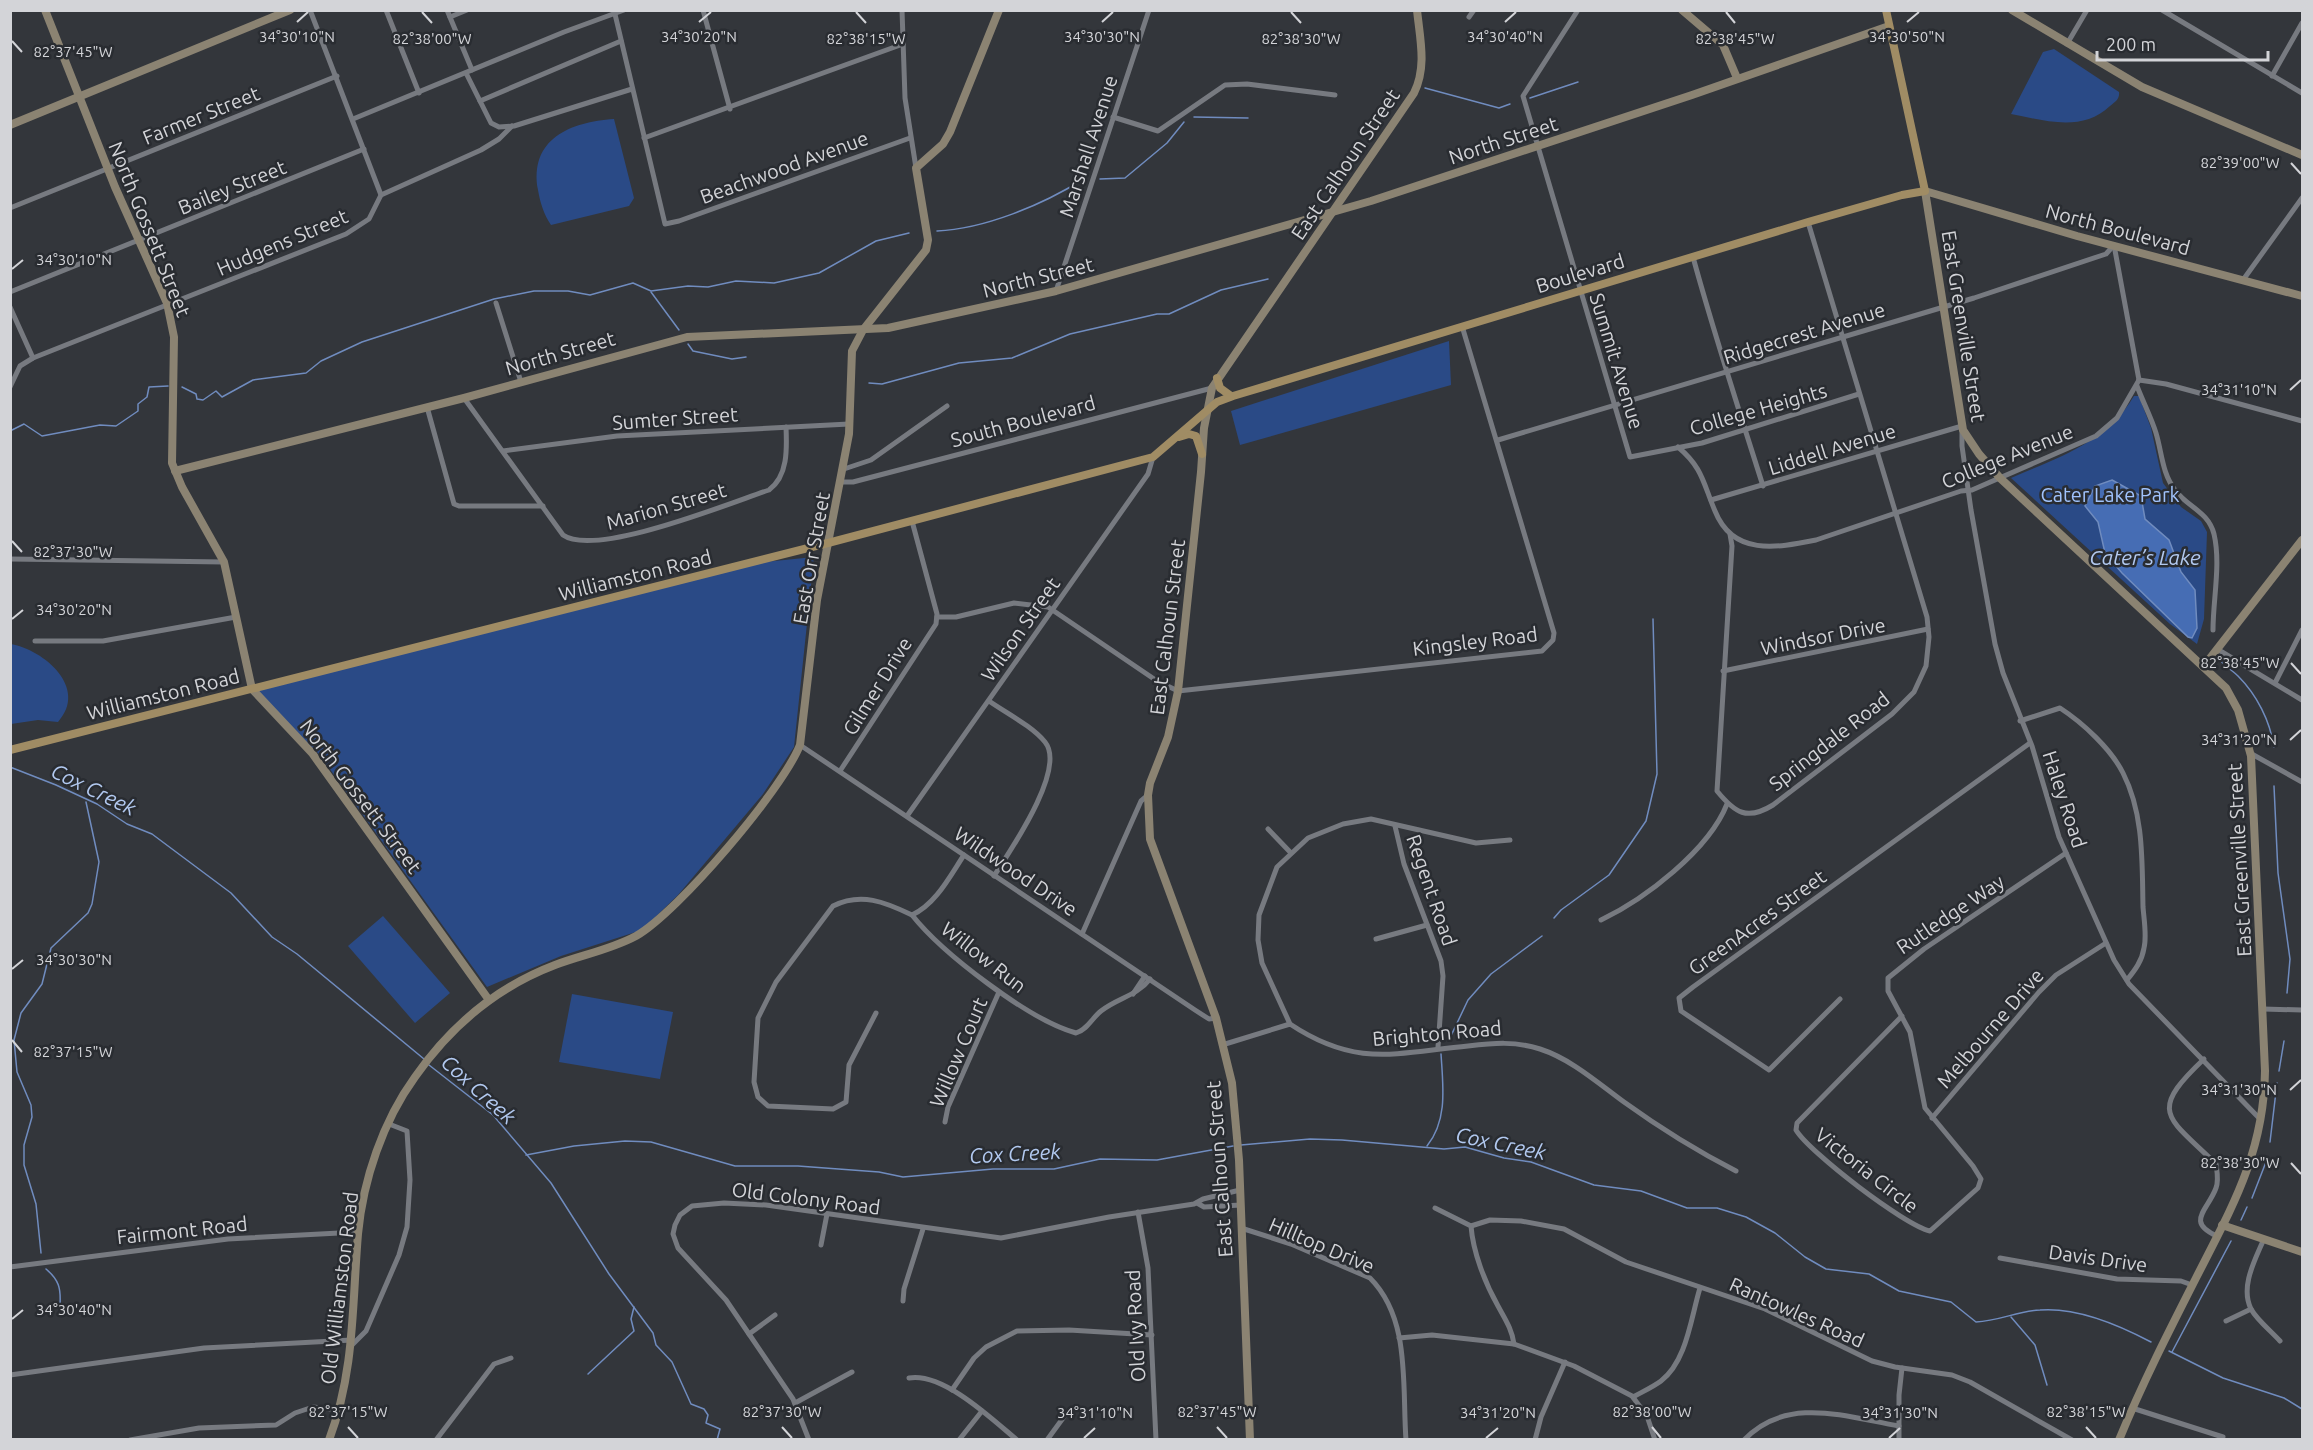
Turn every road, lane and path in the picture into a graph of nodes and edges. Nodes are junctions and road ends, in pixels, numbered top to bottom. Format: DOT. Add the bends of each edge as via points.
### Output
graph roads {
  1 [pos="45,10"];
  2 [pos="290,10"];
  3 [pos="310,10"];
  4 [pos="386,10"];
  5 [pos="447,10"];
  6 [pos="467,10"];
  7 [pos="624,10"];
  8 [pos="704,10"];
  9 [pos="902,10"];
  10 [pos="999,10"];
  11 [pos="1149,10"];
  12 [pos="1417,10"];
  13 [pos="1474,10"];
  14 [pos="1578,10"];
  15 [pos="1682,10"];
  16 [pos="1886,10"];
  17 [pos="2012,10"];
  18 [pos="2086,10"];
  19 [pos="2162,10"];
  20 [pos="614,12"];
  21 [pos="450,17"];
  22 [pos="1469,17"];
  23 [pos="2302,23"];
  24 [pos="1889,27"];
  25 [pos="621,41"];
  26 [pos="903,44"];
  27 [pos="2067,44"];
  28 [pos="469,72"];
  29 [pos="337,76"];
  30 [pos="2272,76"];
  31 [pos="1737,78"];
  32 [pos="632,89"];
  33 [pos="419,93"];
  34 [pos="2302,93"];
  35 [pos="1335,95"];
  36 [pos="78,96"];
  37 [pos="480,101"];
  38 [pos="730,108"];
  39 [pos="1113,117"];
  40 [pos="353,119"];
  41 [pos="10,125"];
  42 [pos="512,126"];
  43 [pos="644,138"];
  44 [pos="910,138"];
  45 [pos="1537,145"];
  46 [pos="364,149"];
  47 [pos="2302,155"];
  48 [pos="108,168"];
  49 [pos="916,168"];
  50 [pos="1925,191"];
  51 [pos="381,195"];
  52 [pos="2302,198"];
  53 [pos="10,208"];
  54 [pos="1331,213"];
  55 [pos="1808,222"];
  56 [pos="139,241"];
  57 [pos="2114,245"];
  58 [pos="1693,257"];
  59 [pos="2243,280"];
  60 [pos="1579,290"];
  61 [pos="1056,291"];
  62 [pos="10,292"];
  63 [pos="2302,296"];
  64 [pos="496,303"];
  65 [pos="167,306"];
  66 [pos="10,307"];
  67 [pos="1943,307"];
  68 [pos="1462,326"];
  69 [pos="863,330"];
  70 [pos="1843,338"];
  71 [pos="33,358"];
  72 [pos="1725,372"];
  73 [pos="1217,378"];
  74 [pos="521,382"];
  75 [pos="2138,383"];
  76 [pos="10,387"];
  77 [pos="1212,388"];
  78 [pos="1246,391"];
  79 [pos="1859,394"];
  80 [pos="1231,396"];
  81 [pos="464,398"];
  82 [pos="947,406"];
  83 [pos="1613,406"];
  84 [pos="427,407"];
  85 [pos="1207,410"];
  86 [pos="2302,421"];
  87 [pos="849,424"];
  88 [pos="786,427"];
  89 [pos="1962,428"];
  90 [pos="1746,431"];
  91 [pos="1176,438"];
  92 [pos="1498,440"];
  93 [pos="1678,447"];
  94 [pos="503,451"];
  95 [pos="1876,451"];
  96 [pos="1202,453"];
  97 [pos="1154,457"];
  98 [pos="1630,457"];
  99 [pos="844,469"];
  100 [pos="175,471"];
  101 [pos="2000,478"];
  102 [pos="842,482"];
  103 [pos="1763,486"];
  104 [pos="1969,491"];
  105 [pos="1712,500"];
  106 [pos="543,506"];
  107 [pos="1896,514"];
  108 [pos="912,521"];
  109 [pos="1730,534"];
  110 [pos="2302,540"];
  111 [pos="828,543"];
  112 [pos="10,559"];
  113 [pos="224,562"];
  114 [pos="1053,610"];
  115 [pos="236,617"];
  116 [pos="937,617"];
  117 [pos="1928,629"];
  118 [pos="2213,630"];
  119 [pos="2302,630"];
  120 [pos="35,641"];
  121 [pos="2217,649"];
  122 [pos="2204,666"];
  123 [pos="1723,671"];
  124 [pos="2275,683"];
  125 [pos="252,689"];
  126 [pos="1178,691"];
  127 [pos="2302,700"];
  128 [pos="989,701"];
  129 [pos="2020,721"];
  130 [pos="2031,743"];
  131 [pos="800,745"];
  132 [pos="10,750"];
  133 [pos="2250,753"];
  134 [pos="840,771"];
  135 [pos="2302,782"];
  136 [pos="1148,795"];
  137 [pos="1727,804"];
  138 [pos="907,816"];
  139 [pos="1395,826"];
  140 [pos="1268,829"];
  141 [pos="1510,840"];
  142 [pos="2066,853"];
  143 [pos="1291,854"];
  144 [pos="964,855"];
  145 [pos="994,876"];
  146 [pos="912,915"];
  147 [pos="1601,920"];
  148 [pos="1427,925"];
  149 [pos="1082,934"];
  150 [pos="1376,939"];
  151 [pos="2106,943"];
  152 [pos="1148,978"];
  153 [pos="2127,980"];
  154 [pos="999,992"];
  155 [pos="1840,999"];
  156 [pos="489,1000"];
  157 [pos="2263,1009"];
  158 [pos="2302,1010"];
  159 [pos="876,1013"];
  160 [pos="1902,1016"];
  161 [pos="1216,1018"];
  162 [pos="1290,1024"];
  163 [pos="1222,1044"];
  164 [pos="1438,1047"];
  165 [pos="2204,1059"];
  166 [pos="1932,1118"];
  167 [pos="2261,1120"];
  168 [pos="945,1122"];
  169 [pos="389,1124"];
  170 [pos="1736,1171"];
  171 [pos="1240,1190"];
  172 [pos="1197,1203"];
  173 [pos="1241,1205"];
  174 [pos="1435,1208"];
  175 [pos="1138,1212"];
  176 [pos="827,1214"];
  177 [pos="2223,1225"];
  178 [pos="1471,1226"];
  179 [pos="1241,1228"];
  180 [pos="923,1229"];
  181 [pos="358,1232"];
  182 [pos="2217,1236"];
  183 [pos="2263,1241"];
  184 [pos="821,1245"];
  185 [pos="2302,1252"];
  186 [pos="2000,1258"];
  187 [pos="10,1268"];
  188 [pos="2192,1285"];
  189 [pos="1700,1288"];
  190 [pos="903,1301"];
  191 [pos="2251,1309"];
  192 [pos="775,1315"];
  193 [pos="2226,1321"];
  194 [pos="749,1334"];
  195 [pos="1152,1335"];
  196 [pos="1399,1338"];
  197 [pos="2280,1341"];
  198 [pos="352,1343"];
  199 [pos="1514,1344"];
  200 [pos="511,1358"];
  201 [pos="1565,1362"];
  202 [pos="1902,1368"];
  203 [pos="852,1372"];
  204 [pos="10,1375"];
  205 [pos="909,1378"];
  206 [pos="952,1390"];
  207 [pos="1633,1397"];
  208 [pos="795,1403"];
  209 [pos="2132,1408"];
  210 [pos="339,1410"];
  211 [pos="982,1411"];
  212 [pos="1066,1414"];
  213 [pos="1899,1426"];
  214 [pos="130,1440"];
  215 [pos="329,1440"];
  216 [pos="436,1440"];
  217 [pos="809,1440"];
  218 [pos="959,1440"];
  219 [pos="1017,1440"];
  220 [pos="1047,1440"];
  221 [pos="1156,1440"];
  222 [pos="1250,1440"];
  223 [pos="1406,1440"];
  224 [pos="1535,1440"];
  225 [pos="1655,1440"];
  226 [pos="1744,1440"];
  227 [pos="1899,1440"];
  228 [pos="2072,1440"];
  229 [pos="2119,1440"];
  230 [pos="2222,1440"];
  1 -- 36 [label="street, North Gossett Street"];
  2 -- 36 [label="street"];
  3 -- 29 [label="street"];
  4 -- 33 [label="street"];
  5 -- 21 [label="street"];
  6 -- 21 [label="street"];
  7 -- 20 [label="street"];
  8 -- 38 [label="street"];
  9 -- 26 [label="street"];
  10 -- 49 [label="street" via="950,132 943,144"];
  11 -- 39 [label="street, Marshall Avenue"];
  12 -- 54 [label="street, East Calhoun Street" via="1421,79 1396,122"];
  13 -- 22 [label="street"];
  14 -- 45 [label="street, Summit Avenue" via="1523,96"];
  15 -- 31 [label="street" via="1723,45"];
  16 -- 24 [label="main road, East Greenville Street"];
  17 -- 27 [label="street"];
  18 -- 27 [label="street"];
  19 -- 30 [label="street"];
  20 -- 25 [label="street"];
  20 -- 28 [label="street"];
  21 -- 28 [label="street"];
  23 -- 30 [label="street"];
  24 -- 31 [label="street, North Street"];
  24 -- 50 [label="main road, East Greenville Street"];
  25 -- 32 [label="street"];
  25 -- 37 [label="street"];
  26 -- 38 [label="street"];
  26 -- 44 [label="street"];
  27 -- 47 [label="street" via="2161,95"];
  28 -- 33 [label="street"];
  28 -- 37 [label="street"];
  29 -- 40 [label="street"];
  29 -- 48 [label="street, Farmer Street"];
  30 -- 34 [label="street"];
  31 -- 45 [label="street, North Street"];
  32 -- 42 [label="street"];
  32 -- 43 [label="street"];
  33 -- 40 [label="street"];
  35 -- 39 [label="street" via="1236,83 1216,90 1158,131"];
  36 -- 41 [label="street"];
  36 -- 48 [label="street, North Gossett Street"];
  37 -- 42 [label="street" via="495,127"];
  38 -- 43 [label="street"];
  39 -- 61 [label="street, Marshall Avenue"];
  40 -- 46 [label="street"];
  42 -- 51 [label="street" via="482,150"];
  43 -- 44 [label="street, Beachwood Avenue" via="662,217 667,224"];
  44 -- 49 [label="street"];
  45 -- 54 [label="street, North Street"];
  45 -- 60 [label="street, Summit Avenue"];
  46 -- 51 [label="street"];
  46 -- 56 [label="street, Bailey Street"];
  48 -- 53 [label="street, Farmer Street"];
  48 -- 56 [label="street, North Gossett Street"];
  49 -- 69 [label="street, East Orr Street" via="928,240 926,250"];
  50 -- 55 [label="main road, Boulevard"];
  50 -- 57 [label="street, North Boulevard"];
  50 -- 67 [label="street, East Greenville Street"];
  51 -- 65 [label="street, Hudgens Street" via="369,219 346,234"];
  52 -- 59 [label="street"];
  54 -- 61 [label="street, North Street"];
  54 -- 73 [label="street, East Calhoun Street"];
  55 -- 58 [label="main road, Boulevard"];
  55 -- 70 [label="street, Springdale Road"];
  56 -- 62 [label="street, Bailey Street"];
  56 -- 65 [label="street, North Gossett Street"];
  57 -- 59 [label="street, North Boulevard"];
  57 -- 67 [label="street, Ridgecrest Avenue" via="2106,254"];
  57 -- 75 [label="street"];
  58 -- 60 [label="main road, Boulevard"];
  58 -- 72 [label="street"];
  59 -- 63 [label="street, North Boulevard"];
  60 -- 68 [label="main road, Boulevard"];
  60 -- 83 [label="street, Summit Avenue"];
  61 -- 69 [label="street, North Street"];
  64 -- 74 [label="street"];
  65 -- 71 [label="street, Hudgens Street"];
  65 -- 100 [label="street, North Gossett Street" via="174,337 171,448"];
  66 -- 71 [label="street"];
  67 -- 70 [label="street, Ridgecrest Avenue"];
  67 -- 89 [label="street, East Greenville Street"];
  68 -- 78 [label="main road, Boulevard"];
  68 -- 92 [label="street, Kingsley Road"];
  69 -- 74 [label="street, North Street" via="687,337"];
  69 -- 87 [label="street, East Orr Street" via="850,358"];
  70 -- 72 [label="street, Ridgecrest Avenue"];
  70 -- 79 [label="street, Springdale Road"];
  71 -- 76 [label="street, Hudgens Street" via="20,366"];
  72 -- 83 [label="street, Ridgecrest Avenue"];
  72 -- 90 [label="street"];
  73 -- 77 [label="street, East Calhoun Street"];
  73 -- 80 [label="main road" via="1220,388"];
  74 -- 81 [label="street, North Street"];
  75 -- 86 [label="street" via="2166,384"];
  75 -- 101 [label="street, College Avenue" via="2117,418 2096,436"];
  75 -- 118 [label="street" via="2170,483 2176,493 2205,515 2214,534"];
  77 -- 85 [label="street, East Calhoun Street"];
  77 -- 102 [label="street, South Boulevard"];
  78 -- 80 [label="main road, Williamston Road"];
  79 -- 90 [label="street, College Heights"];
  79 -- 95 [label="street, Springdale Road"];
  80 -- 85 [label="main road, Williamston Road"];
  81 -- 84 [label="street, North Street"];
  81 -- 94 [label="street, Marion Street"];
  82 -- 99 [label="street" via="871,460"];
  83 -- 92 [label="street, Ridgecrest Avenue"];
  83 -- 98 [label="street, Summit Avenue"];
  84 -- 100 [label="street, North Street"];
  84 -- 106 [label="street" via="454,504"];
  85 -- 91 [label="main road, Williamston Road"];
  85 -- 96 [label="street, East Calhoun Street"];
  87 -- 88 [label="street, Sumter Street"];
  87 -- 99 [label="street, East Orr Street"];
  88 -- 94 [label="street, Sumter Street" via="617,436"];
  88 -- 106 [label="street, Marion Street" via="784,468 777,485 660,526 598,541 571,541"];
  89 -- 95 [label="street, Liddell Avenue"];
  89 -- 101 [label="street, East Greenville Street"];
  89 -- 104 [label="street, Haley Road"];
  90 -- 93 [label="street, College Heights"];
  90 -- 103 [label="street"];
  91 -- 96 [label="main road" via="1193,434 1199,439"];
  91 -- 97 [label="main road, Williamston Road"];
  92 -- 126 [label="street, Kingsley Road" via="1554,633 1549,646 1542,651"];
  93 -- 98 [label="street, College Heights"];
  93 -- 105 [label="street" via="1704,476"];
  94 -- 106 [label="street, Marion Street"];
  95 -- 103 [label="street, Liddell Avenue"];
  95 -- 107 [label="street, Springdale Road"];
  96 -- 126 [label="street, East Calhoun Street"];
  97 -- 108 [label="main road, Williamston Road"];
  97 -- 114 [label="street, Wilson Street" via="1148,474"];
  99 -- 102 [label="street, East Orr Street"];
  100 -- 113 [label="street, North Gossett Street"];
  101 -- 104 [label="street, College Avenue"];
  101 -- 122 [label="street, East Greenville Street"];
  102 -- 111 [label="street, East Orr Street"];
  103 -- 105 [label="street, Liddell Avenue"];
  104 -- 107 [label="street, College Avenue"];
  104 -- 129 [label="street, Haley Road" via="1995,644"];
  105 -- 109 [label="street"];
  107 -- 109 [label="street, College Avenue" via="1796,544 1746,544"];
  107 -- 117 [label="street, Springdale Road"];
  108 -- 111 [label="main road, Williamston Road"];
  108 -- 116 [label="street"];
  109 -- 123 [label="street"];
  110 -- 121 [label="street"];
  111 -- 125 [label="main road, Williamston Road"];
  111 -- 131 [label="street, East Orr Street" via="817,600"];
  112 -- 113 [label="street"];
  113 -- 115 [label="street, North Gossett Street"];
  114 -- 116 [label="street" via="1014,603 956,617"];
  114 -- 126 [label="street" via="1157,681"];
  114 -- 128 [label="street, Wilson Street"];
  115 -- 120 [label="street" via="103,641"];
  115 -- 125 [label="street, North Gossett Street"];
  116 -- 134 [label="street, Gilmer Drive"];
  117 -- 123 [label="street, Windsor Drive"];
  117 -- 137 [label="street, Springdale Road" via="1926,666 1914,692 1892,714 1764,810 1741,813"];
  119 -- 124 [label="street"];
  121 -- 122 [label="street"];
  121 -- 124 [label="street"];
  122 -- 133 [label="street, East Greenville Street" via="2238,710"];
  123 -- 137 [label="street" via="1717,791"];
  124 -- 127 [label="street"];
  125 -- 132 [label="main road, Williamston Road"];
  125 -- 156 [label="street, North Gossett Street" via="312,753"];
  126 -- 136 [label="street, East Calhoun Street" via="1168,737"];
  128 -- 138 [label="street, Wilson Street"];
  128 -- 145 [label="street" via="1045,742 1051,754 1051,766 1020,835"];
  129 -- 130 [label="street, Haley Road"];
  129 -- 153 [label="street" via="2060,708 2114,758 2124,774 2136,806 2141,844 2145,946"];
  130 -- 142 [label="street, Haley Road"];
  130 -- 155 [label="street, GreenAcres Street" via="1693,987 1679,998 1679,1006 1769,1070"];
  131 -- 134 [label="street, Wildwood Drive"];
  131 -- 156 [label="street, East Orr Street" via="772,794 681,898 648,928 613,946 527,977"];
  133 -- 135 [label="street"];
  133 -- 157 [label="street, East Greenville Street"];
  134 -- 138 [label="street, Wildwood Drive"];
  136 -- 149 [label="street" via="1141,801"];
  136 -- 161 [label="street, East Calhoun Street" via="1150,839"];
  137 -- 147 [label="street" via="1722,818 1685,860 1618,912"];
  138 -- 144 [label="street, Wildwood Drive"];
  139 -- 141 [label="street" via="1476,843"];
  139 -- 143 [label="street, Regent Road" via="1371,819 1343,824 1308,838"];
  139 -- 148 [label="street, Regent Road" via="1404,864"];
  140 -- 143 [label="street"];
  142 -- 151 [label="street, Haley Road"];
  142 -- 160 [label="street, Rutledge Way" via="1898,968 1888,978 1888,991"];
  143 -- 162 [label="street, Regent Road" via="1277,867 1265,894 1258,940 1262,963"];
  144 -- 145 [label="street, Wildwood Drive"];
  144 -- 146 [label="street" via="938,893"];
  145 -- 149 [label="street, Wildwood Drive"];
  146 -- 154 [label="street, Willow Run" via="922,928"];
  146 -- 159 [label="street" via="863,898 833,906 776,982 758,1018 754,1082 758,1097 768,1106 842,1106 846,1102 852,1057"];
  148 -- 150 [label="street"];
  148 -- 164 [label="street, Regent Road" via="1443,976"];
  149 -- 152 [label="street, Wildwood Drive"];
  151 -- 153 [label="street, Haley Road"];
  151 -- 166 [label="street, Melbourne Drive" via="2045,986"];
  152 -- 154 [label="street, Willow Run" via="1133,994 1106,1008 1076,1033"];
  152 -- 161 [label="street, Wildwood Drive" via="1209,1019"];
  153 -- 165 [label="street, Haley Road"];
  154 -- 168 [label="street, Willow Court"];
  156 -- 169 [label="street, Old Williamston Road" via="437,1049 413,1078"];
  157 -- 158 [label="street"];
  157 -- 167 [label="street, East Greenville Street" via="2265,1071"];
  160 -- 166 [label="street, Victoria Circle" via="1910,1032 1925,1108"];
  160 -- 166 [label="street, Victoria Circle" via="1797,1123 1796,1130 1809,1146 1886,1206 1913,1226 1930,1231 1978,1188 1981,1179"];
  161 -- 163 [label="street, East Calhoun Street"];
  162 -- 163 [label="street"];
  162 -- 164 [label="street, Brighton Road" via="1312,1039 1359,1054 1407,1053"];
  163 -- 171 [label="street, East Calhoun Street" via="1232,1083"];
  164 -- 170 [label="street, Brighton Road" via="1513,1042 1562,1058 1688,1146"];
  165 -- 167 [label="street, Haley Road"];
  165 -- 182 [label="street" via="2171,1094 2169,1112 2173,1122 2216,1164 2217,1187 2200,1224"];
  167 -- 177 [label="street, East Greenville Street" via="2250,1166"];
  169 -- 181 [label="street, Old Williamston Road" via="375,1156"];
  169 -- 198 [label="street" via="407,1131 409,1220 399,1255 366,1331"];
  171 -- 172 [label="street, Old Colony Road"];
  171 -- 173 [label="street, East Calhoun Street"];
  172 -- 173 [label="street, Old Colony Road" via="1204,1207"];
  172 -- 175 [label="street, Old Colony Road"];
  173 -- 179 [label="street, East Calhoun Street"];
  174 -- 178 [label="street"];
  175 -- 180 [label="street, Old Colony Road" via="1001,1238"];
  175 -- 195 [label="street, Old Ivy Road" via="1148,1268"];
  176 -- 180 [label="street, Old Colony Road"];
  176 -- 184 [label="street"];
  176 -- 194 [label="street, Old Colony Road" via="724,1203 692,1206 680,1215 674,1234 678,1248 726,1300"];
  177 -- 182 [label="street, East Greenville Street"];
  177 -- 183 [label="street"];
  178 -- 189 [label="street, Rantowles Road" via="1490,1220 1564,1229 1626,1262"];
  178 -- 199 [label="street" via="1480,1266 1512,1331"];
  179 -- 196 [label="street, Hilltop Drive" via="1291,1244 1370,1278 1389,1304"];
  179 -- 222 [label="street, East Calhoun Street"];
  180 -- 190 [label="street"];
  181 -- 187 [label="street, Fairmont Road" via="228,1239"];
  181 -- 198 [label="street, Old Williamston Road"];
  182 -- 188 [label="street, East Greenville Street"];
  183 -- 185 [label="street"];
  183 -- 191 [label="street" via="2249,1276"];
  186 -- 188 [label="street, Davis Drive" via="2117,1279 2181,1281"];
  188 -- 209 [label="street, East Greenville Street"];
  189 -- 202 [label="street, Rantowles Road" via="1765,1309 1872,1361"];
  189 -- 207 [label="street" via="1674,1368 1662,1381"];
  191 -- 193 [label="street"];
  191 -- 197 [label="street"];
  192 -- 194 [label="street"];
  194 -- 208 [label="street, Old Colony Road"];
  195 -- 206 [label="street" via="1017,1330 974,1358"];
  195 -- 221 [label="street, Old Ivy Road"];
  196 -- 199 [label="street" via="1432,1335"];
  196 -- 223 [label="street, Hilltop Drive"];
  198 -- 204 [label="street" via="204,1348"];
  198 -- 210 [label="street, Old Williamston Road"];
  199 -- 201 [label="street"];
  200 -- 216 [label="street" via="494,1364"];
  201 -- 207 [label="street"];
  201 -- 224 [label="street"];
  202 -- 213 [label="street"];
  202 -- 228 [label="street, Rantowles Road" via="1951,1375 1970,1382"];
  203 -- 208 [label="street"];
  205 -- 206 [label="street" via="926,1378"];
  206 -- 211 [label="street"];
  207 -- 225 [label="street" via="1647,1416"];
  208 -- 217 [label="street, Old Colony Road"];
  209 -- 229 [label="street, East Greenville Street"];
  209 -- 230 [label="street" via="2223,1437"];
  210 -- 214 [label="street" via="313,1407 276,1425 199,1428"];
  210 -- 215 [label="street, Old Williamston Road"];
  211 -- 218 [label="street"];
  211 -- 219 [label="street"];
  212 -- 220 [label="street"];
  213 -- 226 [label="street" via="1818,1412 1786,1413 1765,1421"];
  213 -- 227 [label="street"];
}
